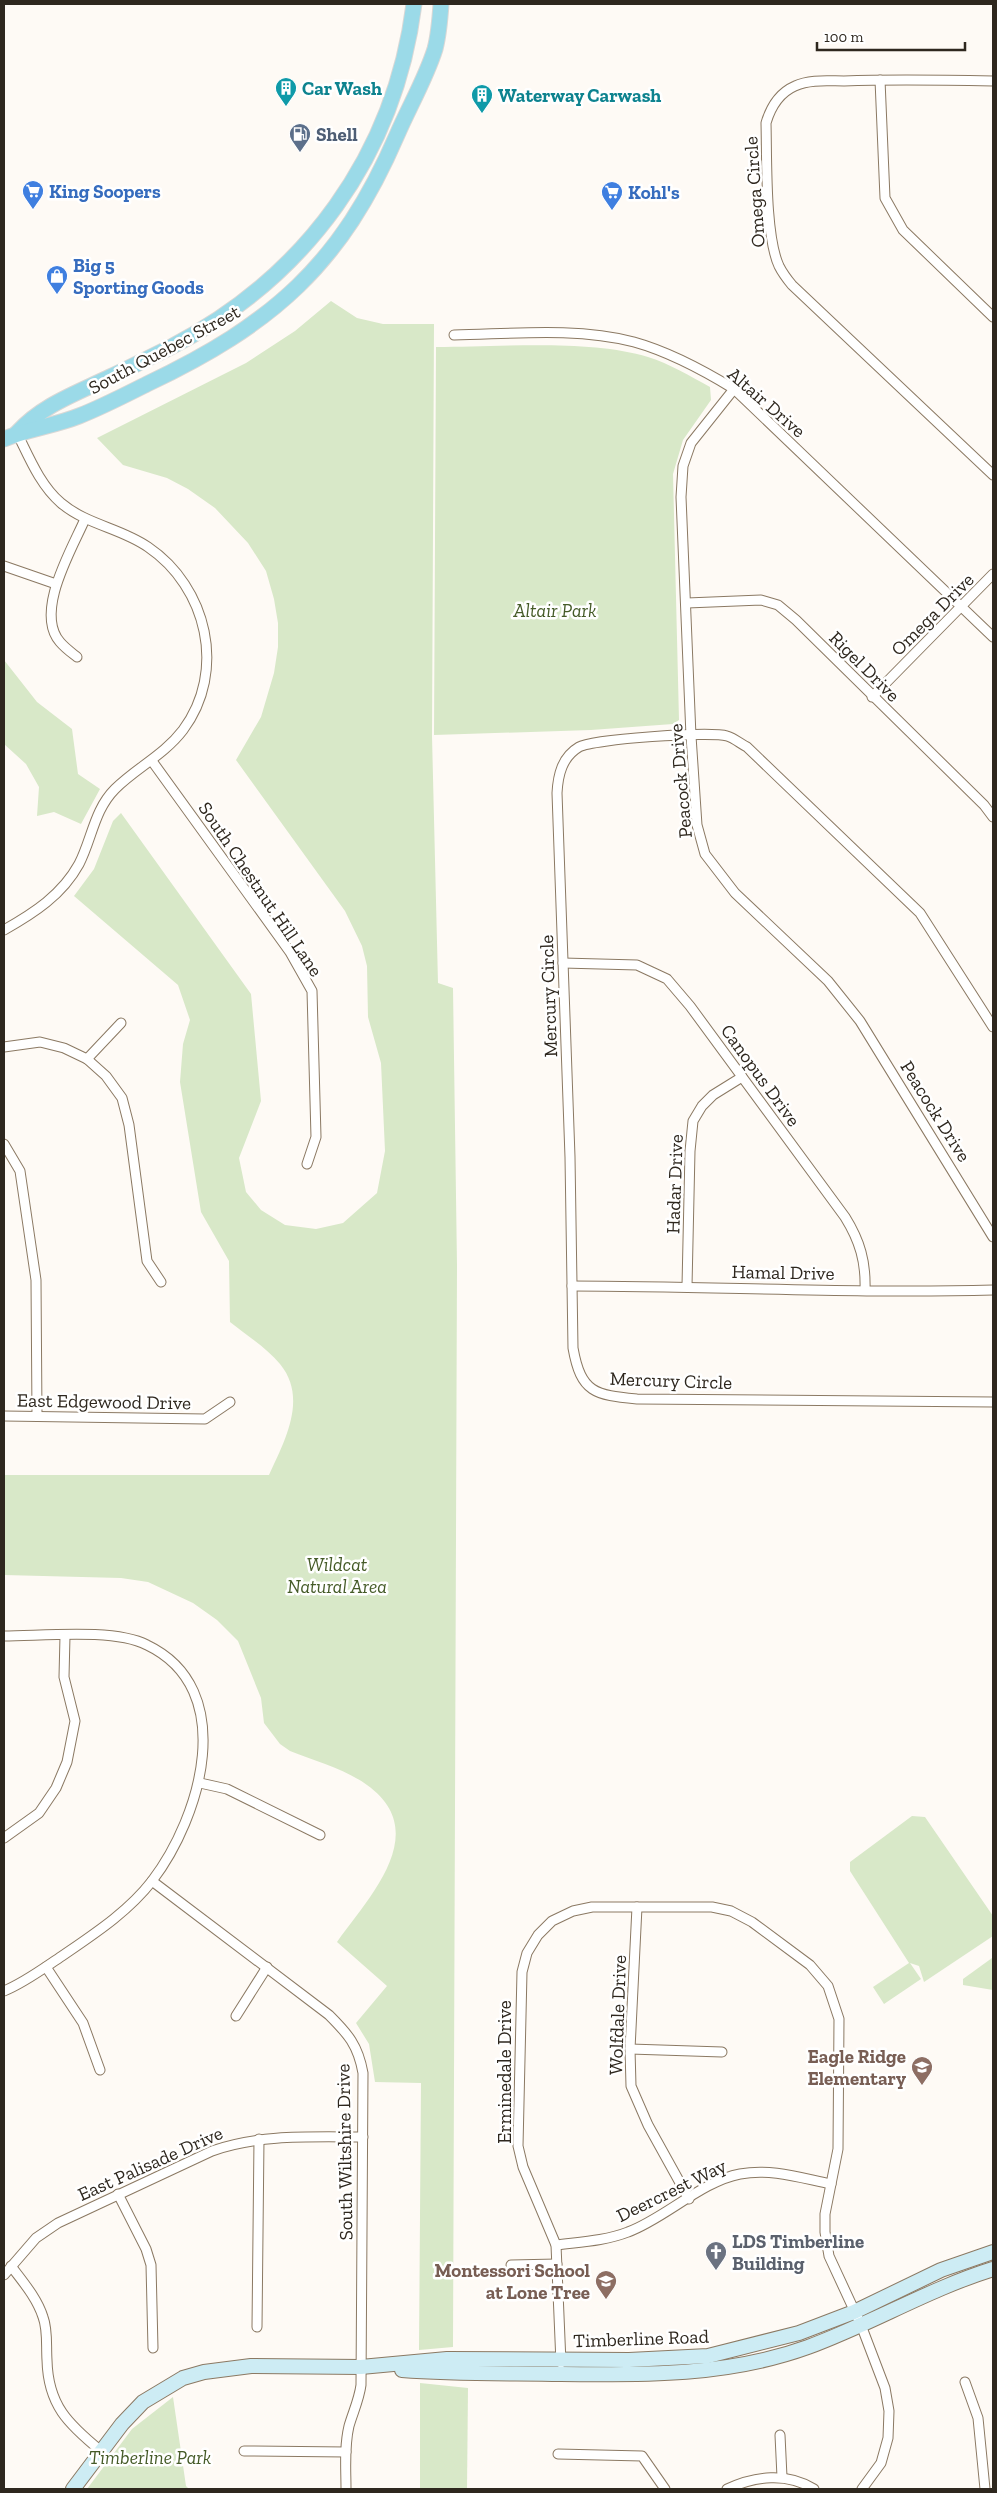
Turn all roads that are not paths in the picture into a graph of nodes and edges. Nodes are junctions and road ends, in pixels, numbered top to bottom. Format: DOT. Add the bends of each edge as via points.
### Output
graph roads {
  1 [pos="414,4"];
  2 [pos="441,4"];
  3 [pos="880,80"];
  4 [pos="993,81"];
  5 [pos="993,317"];
  6 [pos="454,335"];
  7 [pos="734,389"];
  8 [pos="10,436"];
  9 [pos="993,474"];
  10 [pos="85,519"];
  11 [pos="4,566"];
  12 [pos="993,574"];
  13 [pos="56,584"];
  14 [pos="687,603"];
  15 [pos="962,606"];
  16 [pos="993,637"];
  17 [pos="78,657"];
  18 [pos="872,697"];
  19 [pos="691,736"];
  20 [pos="152,761"];
  21 [pos="993,817"];
  22 [pos="4,930"];
  23 [pos="563,963"];
  24 [pos="121,1023"];
  25 [pos="993,1027"];
  26 [pos="4,1047"];
  27 [pos="87,1059"];
  28 [pos="742,1077"];
  29 [pos="4,1144"];
  30 [pos="307,1164"];
  31 [pos="993,1237"];
  32 [pos="161,1282"];
  33 [pos="572,1286"];
  34 [pos="687,1286"];
  35 [pos="865,1290"];
  36 [pos="993,1290"];
  37 [pos="230,1402"];
  38 [pos="993,1402"];
  39 [pos="4,1416"];
  40 [pos="37,1416"];
  41 [pos="4,1636"];
  42 [pos="65,1636"];
  43 [pos="200,1783"];
  44 [pos="320,1836"];
  45 [pos="4,1838"];
  46 [pos="152,1881"];
  47 [pos="637,1907"];
  48 [pos="46,1967"];
  49 [pos="267,1967"];
  50 [pos="4,1991"];
  51 [pos="236,2016"];
  52 [pos="630,2049"];
  53 [pos="722,2052"];
  54 [pos="100,2070"];
  55 [pos="363,2137"];
  56 [pos="259,2139"];
  57 [pos="831,2184"];
  58 [pos="118,2194"];
  59 [pos="689,2199"];
  60 [pos="556,2245"];
  61 [pos="993,2252"];
  62 [pos="556,2264"];
  63 [pos="511,2265"];
  64 [pos="11,2266"];
  65 [pos="993,2269"];
  66 [pos="4,2275"];
  67 [pos="854,2312"];
  68 [pos="861,2325"];
  69 [pos="257,2327"];
  70 [pos="153,2348"];
  71 [pos="560,2359"];
  72 [pos="361,2367"];
  73 [pos="560,2374"];
  74 [pos="964,2382"];
  75 [pos="780,2435"];
  76 [pos="101,2451"];
  77 [pos="244,2452"];
  78 [pos="346,2452"];
  79 [pos="558,2454"];
  80 [pos="782,2477"];
  81 [pos="73,2489"];
  82 [pos="346,2489"];
  83 [pos="665,2489"];
  84 [pos="727,2489"];
  85 [pos="814,2489"];
  86 [pos="862,2489"];
  87 [pos="985,2489"];
  1 -- 8 [label="main road, South Quebec Street" via="401,74 378,134 355,178 327,219 294,257 260,289 220,319 171,347 61,400 36,414"];
  2 -- 8 [label="main road, South Quebec Street" via="434,49 367,198 323,261 302,283 236,337 180,368 81,416"];
  3 -- 4 [label="street, Omega Circle"];
  3 -- 5 [label="street" via="885,198 903,230"];
  3 -- 9 [label="street, Omega Circle" via="806,82 780,96 770,109 766,123 773,250 792,285"];
  6 -- 7 [label="street, Altair Drive" via="562,333 633,342 703,370"];
  7 -- 14 [label="street, Peacock Drive" via="691,443 683,466 681,497"];
  7 -- 15 [label="street, Altair Drive"];
  8 -- 10 [label="street" via="50,493"];
  10 -- 13 [label="street"];
  10 -- 20 [label="street" via="131,538 165,560 199,608 207,652 197,705 183,730"];
  11 -- 13 [label="street"];
  12 -- 15 [label="street, Omega Drive"];
  13 -- 17 [label="street" via="51,606 52,627 59,642"];
  14 -- 18 [label="street, Rigel Drive" via="761,600 778,605"];
  14 -- 19 [label="street, Peacock Drive"];
  15 -- 16 [label="street, Altair Drive"];
  15 -- 18 [label="street, Omega Drive"];
  18 -- 21 [label="street, Rigel Drive"];
  19 -- 23 [label="street, Mercury Circle" via="593,742 579,747 567,758 559,773 556,793"];
  19 -- 25 [label="street, Mercury Circle" via="727,736 747,748 920,913"];
  19 -- 31 [label="street, Peacock Drive" via="697,825 705,854 735,893 828,981 860,1021"];
  20 -- 22 [label="street" via="114,790 101,806 80,863 63,888 42,908"];
  20 -- 30 [label="street, South Chestnut Hill Lane" via="290,952 312,991 316,1137"];
  23 -- 28 [label="street, Canopus Drive" via="637,965 667,979"];
  23 -- 33 [label="street, Mercury Circle"];
  24 -- 27 [label="street"];
  26 -- 27 [label="street" via="40,1042 64,1048"];
  27 -- 32 [label="street" via="106,1076 122,1098 129,1125 148,1261"];
  28 -- 34 [label="street, Hadar Drive" via="713,1096 693,1121"];
  28 -- 35 [label="street, Canopus Drive" via="856,1235 866,1269"];
  29 -- 40 [label="street" via="20,1171 36,1280"];
  33 -- 34 [label="street, Hamal Drive"];
  33 -- 38 [label="street, Mercury Circle" via="576,1366 584,1383 603,1396"];
  34 -- 35 [label="street, Hamal Drive"];
  35 -- 36 [label="street, Hamal Drive"];
  37 -- 40 [label="street, East Edgewood Drive" via="205,1419"];
  39 -- 40 [label="street, East Edgewood Drive"];
  41 -- 42 [label="street"];
  42 -- 43 [label="street" via="124,1638 147,1644 182,1671 193,1690 202,1721 204,1747"];
  42 -- 45 [label="street" via="64,1677 75,1721 67,1762 56,1788 39,1813"];
  43 -- 44 [label="street" via="227,1789"];
  43 -- 46 [label="street" via="172,1848"];
  46 -- 48 [label="street" via="108,1924"];
  46 -- 49 [label="street, South Wiltshire Drive"];
  47 -- 52 [label="street, Wolfdale Drive"];
  47 -- 57 [label="street, Erminedale Drive" via="712,1907 731,1911 752,1922 810,1966 828,1986 836,2007 839,2031 838,2149"];
  47 -- 60 [label="street, Erminedale Drive" via="606,1906 573,1911 552,1922 527,1953 520,1995 518,2146 523,2167"];
  48 -- 50 [label="street"];
  48 -- 54 [label="street" via="82,2023"];
  49 -- 51 [label="street"];
  49 -- 55 [label="street, South Wiltshire Drive" via="329,2015 347,2033 359,2052 363,2073"];
  52 -- 53 [label="street"];
  52 -- 59 [label="street, Wolfdale Drive" via="631,2086 635,2100"];
  55 -- 56 [label="street, East Palisade Drive"];
  55 -- 72 [label="street, South Wiltshire Drive"];
  56 -- 58 [label="street, East Palisade Drive" via="236,2142 212,2151"];
  56 -- 69 [label="street"];
  57 -- 59 [label="street, Deercrest Way" via="758,2172 722,2180"];
  57 -- 67 [label="street, Erminedale Drive" via="825,2214 826,2240 829,2256"];
  58 -- 64 [label="street, East Palisade Drive" via="58,2223 36,2238"];
  58 -- 70 [label="street" via="151,2265"];
  59 -- 60 [label="street, Deercrest Way" via="628,2232"];
  60 -- 62 [label="street, Erminedale Drive"];
  61 -- 67 [label="street, Timberline Road" via="941,2270"];
  62 -- 63 [label="street"];
  62 -- 71 [label="street, Erminedale Drive"];
  64 -- 66 [label="street, East Palisade Drive"];
  64 -- 76 [label="street" via="37,2301 44,2320 46,2362 55,2404 66,2420"];
  65 -- 68 [label="street, Timberline Road" via="925,2294"];
  67 -- 68 [label="street, Erminedale Drive"];
  67 -- 71 [label="street, Timberline Road" via="771,2342 708,2356"];
  68 -- 73 [label="street, Timberline Road" via="808,2347 742,2366 679,2373"];
  68 -- 86 [label="street, Erminedale Drive" via="885,2388 888,2411 888,2438 881,2463"];
  71 -- 72 [label="street, Timberline Road" via="447,2360"];
  71 -- 73 [label="street, Erminedale Drive"];
  72 -- 73 [label="street, Timberline Road" via="447,2374"];
  72 -- 76 [label="street, Timberline Road" via="251,2366 183,2378 143,2402"];
  72 -- 78 [label="street, South Wiltshire Drive" via="359,2400 349,2427"];
  74 -- 87 [label="street" via="978,2418"];
  75 -- 80 [label="street"];
  76 -- 81 [label="street, Timberline Road"];
  77 -- 78 [label="street"];
  78 -- 82 [label="street, South Wiltshire Drive"];
  79 -- 83 [label="street" via="642,2456"];
  80 -- 84 [label="street" via="747,2481"];
  80 -- 85 [label="street"];
}
